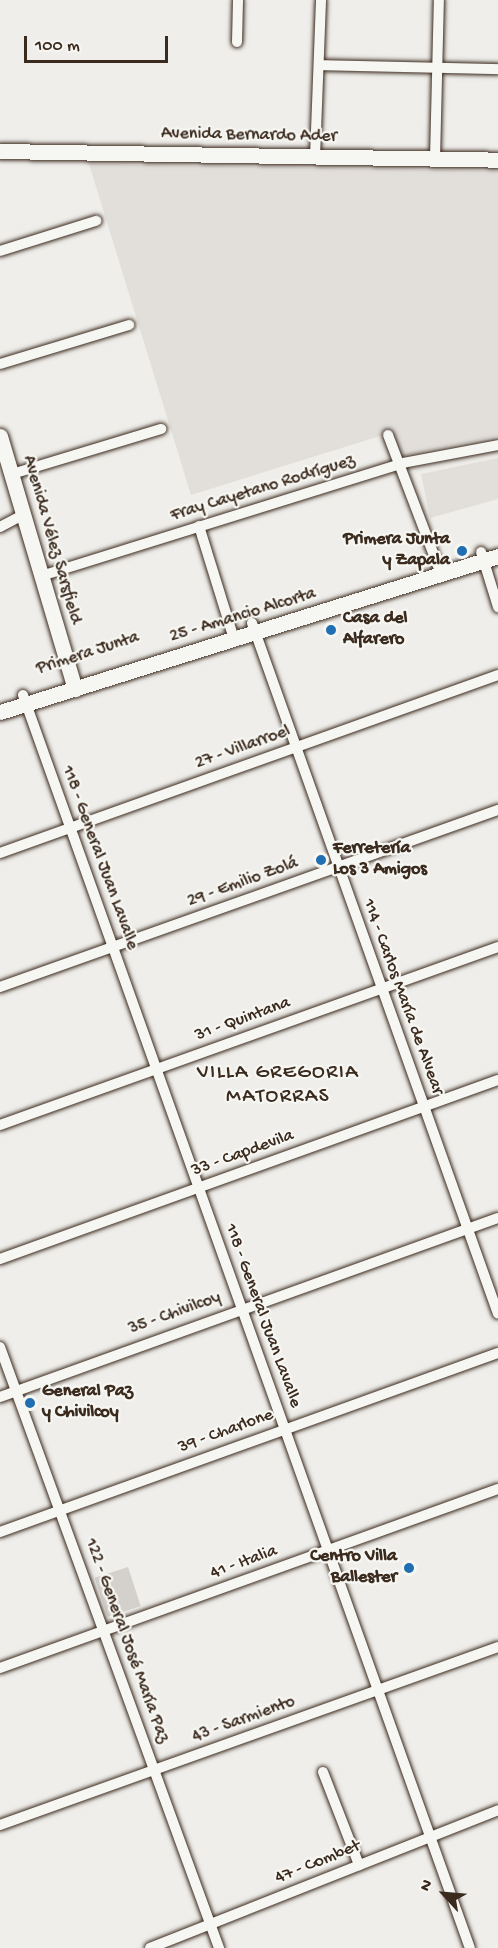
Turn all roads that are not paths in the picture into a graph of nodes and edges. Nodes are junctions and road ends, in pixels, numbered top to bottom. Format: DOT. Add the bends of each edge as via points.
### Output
graph roads {
  1 [pos="238,0"];
  2 [pos="321,0"];
  3 [pos="439,0"];
  4 [pos="237,42"];
  5 [pos="319,65"];
  6 [pos="437,68"];
  7 [pos="498,69"];
  8 [pos="0,152"];
  9 [pos="315,157"];
  10 [pos="435,159"];
  11 [pos="498,160"];
  12 [pos="96,221"];
  13 [pos="0,251"];
  14 [pos="129,325"];
  15 [pos="0,364"];
  16 [pos="161,429"];
  17 [pos="388,435"];
  18 [pos="0,436"];
  19 [pos="498,445"];
  20 [pos="402,463"];
  21 [pos="12,474"];
  22 [pos="24,515"];
  23 [pos="200,526"];
  24 [pos="0,527"];
  25 [pos="498,547"];
  26 [pos="498,556"];
  27 [pos="482,557"];
  28 [pos="439,569"];
  29 [pos="42,576"];
  30 [pos="498,607"];
  31 [pos="254,628"];
  32 [pos="233,634"];
  33 [pos="498,675"];
  34 [pos="74,685"];
  35 [pos="25,700"];
  36 [pos="0,702"];
  37 [pos="0,712"];
  38 [pos="296,746"];
  39 [pos="498,810"];
  40 [pos="71,828"];
  41 [pos="0,853"];
  42 [pos="338,866"];
  43 [pos="498,947"];
  44 [pos="114,949"];
  45 [pos="0,987"];
  46 [pos="380,989"];
  47 [pos="156,1069"];
  48 [pos="498,1080"];
  49 [pos="423,1105"];
  50 [pos="0,1125"];
  51 [pos="199,1188"];
  52 [pos="498,1218"];
  53 [pos="468,1229"];
  54 [pos="0,1259"];
  55 [pos="241,1307"];
  56 [pos="498,1314"];
  57 [pos="0,1347"];
  58 [pos="498,1353"];
  59 [pos="16,1391"];
  60 [pos="0,1397"];
  61 [pos="285,1429"];
  62 [pos="498,1489"];
  63 [pos="61,1510"];
  64 [pos="0,1532"];
  65 [pos="328,1551"];
  66 [pos="104,1630"];
  67 [pos="498,1647"];
  68 [pos="0,1668"];
  69 [pos="378,1690"];
  70 [pos="155,1770"];
  71 [pos="323,1772"];
  72 [pos="498,1810"];
  73 [pos="0,1825"];
  74 [pos="430,1836"];
  75 [pos="359,1864"];
  76 [pos="210,1924"];
  77 [pos="150,1948"];
  78 [pos="219,1948"];
  79 [pos="470,1948"];
  1 -- 4 [label="street"];
  2 -- 5 [label="street"];
  3 -- 6 [label="street"];
  5 -- 6 [label="street"];
  5 -- 9 [label="street"];
  6 -- 7 [label="street"];
  6 -- 10 [label="street"];
  8 -- 9 [label="main road, Avenida Bernardo Ader"];
  9 -- 10 [label="main road, Avenida Bernardo Ader"];
  10 -- 11 [label="main road, Avenida Bernardo Ader"];
  12 -- 13 [label="street"];
  14 -- 15 [label="street"];
  16 -- 21 [label="street"];
  17 -- 20 [label="street" via="394,457"];
  18 -- 21 [label="main road, Avenida Vélez Sarsfield"];
  19 -- 20 [label="street, Fray Cayetano Rodríguez"];
  20 -- 23 [label="street, Fray Cayetano Rodríguez"];
  20 -- 28 [label="street"];
  21 -- 22 [label="main road, Avenida Vélez Sarsfield"];
  22 -- 24 [label="street"];
  22 -- 29 [label="main road, Avenida Vélez Sarsfield"];
  23 -- 29 [label="street, Fray Cayetano Rodríguez"];
  23 -- 32 [label="street"];
  25 -- 27 [label="main road, Primera Junta"];
  26 -- 27 [label="main road"];
  27 -- 28 [label="main road, Primera Junta"];
  27 -- 30 [label="street"];
  28 -- 31 [label="main road, Primera Junta"];
  29 -- 34 [label="main road, Avenida Vélez Sarsfield"];
  31 -- 32 [label="main road, Primera Junta"];
  31 -- 38 [label="street, 114 - Carlos María de Alvear"];
  32 -- 34 [label="main road, Primera Junta"];
  33 -- 38 [label="street, 27 - Villarroel"];
  34 -- 35 [label="main road, Primera Junta"];
  35 -- 36 [label="main road, Primera Junta"];
  35 -- 37 [label="main road"];
  35 -- 40 [label="street, 118 - General Juan Lavalle"];
  38 -- 40 [label="street, 27 - Villarroel"];
  38 -- 42 [label="street, 114 - Carlos María de Alvear"];
  39 -- 42 [label="street, 29 - Emilio Zolá"];
  40 -- 41 [label="street, 27 - Villarroel"];
  40 -- 44 [label="street, 118 - General Juan Lavalle"];
  42 -- 44 [label="street, 29 - Emilio Zolá"];
  42 -- 46 [label="street, 114 - Carlos María de Alvear"];
  43 -- 46 [label="street, 31 - Quintana"];
  44 -- 45 [label="street, 29 - Emilio Zolá"];
  44 -- 47 [label="street, 118 - General Juan Lavalle"];
  46 -- 47 [label="street, 31 - Quintana"];
  46 -- 49 [label="street, 114 - Carlos María de Alvear"];
  47 -- 50 [label="street, 31 - Quintana"];
  47 -- 51 [label="street, 118 - General Juan Lavalle"];
  48 -- 49 [label="street, 33 - Capdevila"];
  49 -- 51 [label="street, 33 - Capdevila"];
  49 -- 53 [label="street, 114 - Carlos María de Alvear"];
  51 -- 54 [label="street, 33 - Capdevila"];
  51 -- 55 [label="street, 118 - General Juan Lavalle"];
  52 -- 53 [label="street, 35 - Chivilcoy"];
  53 -- 55 [label="street, 35 - Chivilcoy"];
  53 -- 56 [label="street, 114 - Carlos María de Alvear"];
  55 -- 59 [label="street, 35 - Chivilcoy"];
  55 -- 61 [label="street, 118 - General Juan Lavalle"];
  57 -- 59 [label="street, 122 - General José María Paz"];
  58 -- 61 [label="street, 39 - Charlone"];
  59 -- 60 [label="street, 35 - Chivilcoy"];
  59 -- 63 [label="street, 122 - General José María Paz"];
  61 -- 63 [label="street, 39 - Charlone"];
  61 -- 65 [label="street, 118 - General Juan Lavalle"];
  62 -- 65 [label="street, 41 - Italia"];
  63 -- 64 [label="street, 39 - Charlone"];
  63 -- 66 [label="street, 122 - General José María Paz"];
  65 -- 66 [label="street, 41 - Italia"];
  65 -- 69 [label="street, 118 - General Juan Lavalle"];
  66 -- 68 [label="street, 41 - Italia"];
  66 -- 70 [label="street, 122 - General José María Paz"];
  67 -- 69 [label="street, 43 - Sarmiento"];
  69 -- 70 [label="street, 43 - Sarmiento"];
  69 -- 74 [label="street, 118 - General Juan Lavalle"];
  70 -- 73 [label="street, 43 - Sarmiento"];
  70 -- 76 [label="street, 122 - General José María Paz"];
  71 -- 75 [label="street"];
  72 -- 74 [label="street, 47 - Combet"];
  74 -- 75 [label="street, 47 - Combet"];
  74 -- 79 [label="street, 118 - General Juan Lavalle"];
  75 -- 76 [label="street, 47 - Combet"];
  76 -- 77 [label="street, 47 - Combet"];
  76 -- 78 [label="street, 122 - General José María Paz"];
}
